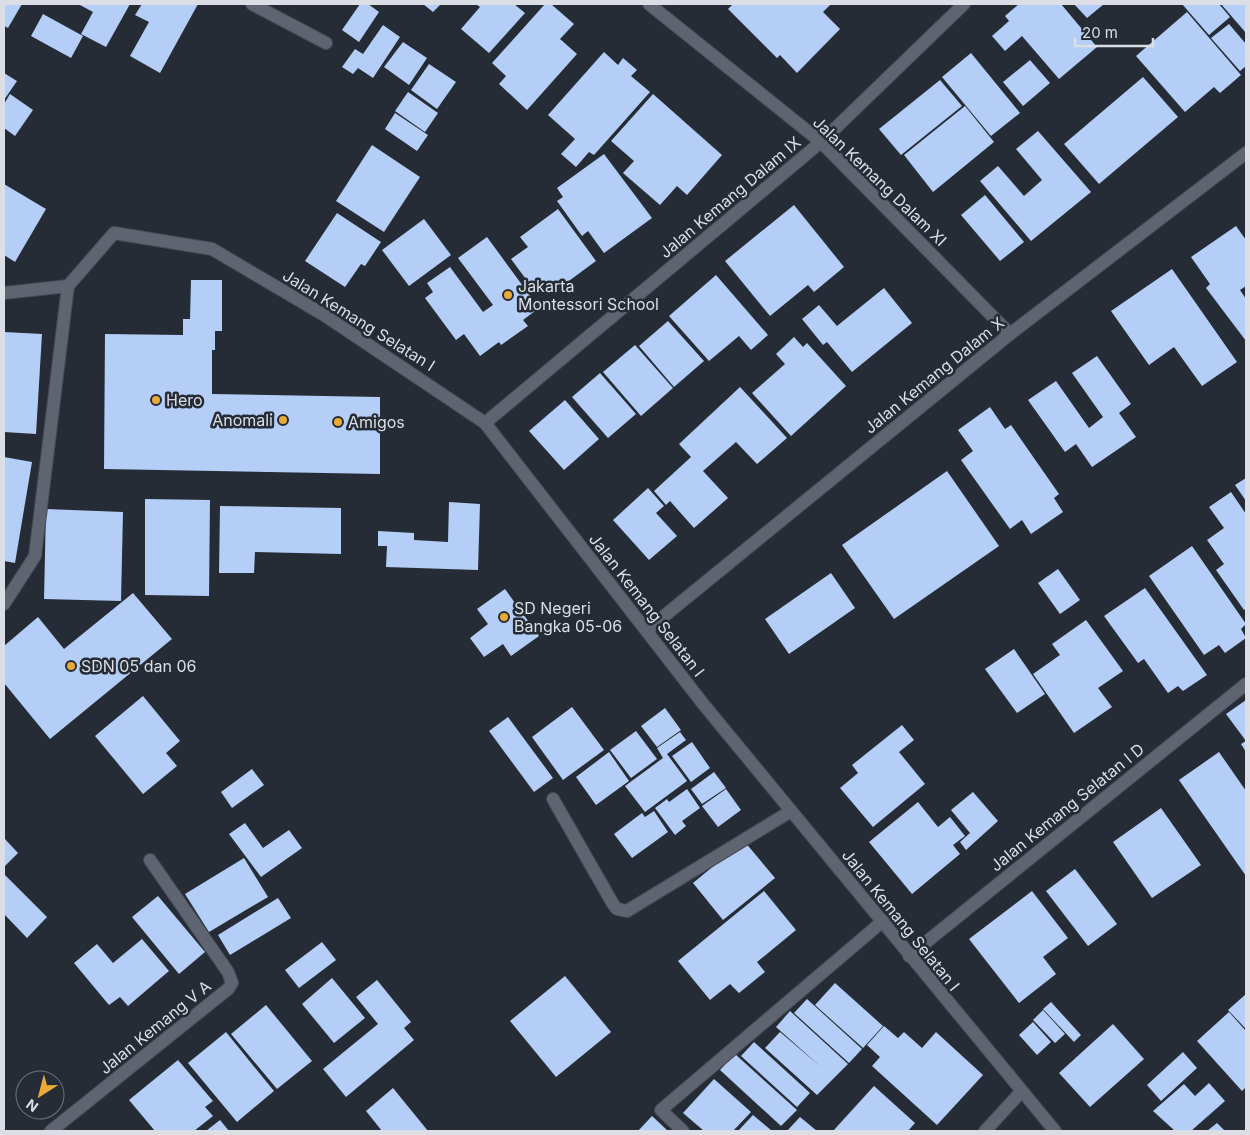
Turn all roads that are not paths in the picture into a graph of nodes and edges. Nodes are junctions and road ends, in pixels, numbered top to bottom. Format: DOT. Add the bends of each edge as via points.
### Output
graph roads {
  1 [pos="252,4"];
  2 [pos="649,4"];
  3 [pos="964,4"];
  4 [pos="326,43"];
  5 [pos="821,142"];
  6 [pos="1246,153"];
  7 [pos="68,286"];
  8 [pos="4,293"];
  9 [pos="1010,334"];
  10 [pos="484,423"];
  11 [pos="4,604"];
  12 [pos="647,630"];
  13 [pos="1246,684"];
  14 [pos="552,799"];
  15 [pos="791,811"];
  16 [pos="150,860"];
  17 [pos="883,921"];
  18 [pos="909,956"];
  19 [pos="1021,1092"];
  20 [pos="51,1131"];
  21 [pos="683,1131"];
  22 [pos="985,1131"];
  23 [pos="1055,1131"];
  1 -- 4 [label="street"];
  2 -- 5 [label="street, Jalan Kemang Dalam XI"];
  3 -- 5 [label="street, Jalan Kemang Dalam IX"];
  5 -- 9 [label="street, Jalan Kemang Dalam XI"];
  5 -- 10 [label="street, Jalan Kemang Dalam IX"];
  6 -- 9 [label="street, Jalan Kemang Dalam X"];
  7 -- 8 [label="street"];
  7 -- 10 [label="street, Jalan Kemang Selatan I" via="114,233 212,249 324,315"];
  7 -- 11 [label="street" via="35,556"];
  9 -- 12 [label="street, Jalan Kemang Dalam X"];
  10 -- 12 [label="street, Jalan Kemang Selatan I"];
  12 -- 15 [label="street, Jalan Kemang Selatan I"];
  13 -- 18 [label="street, Jalan Kemang Selatan I D"];
  14 -- 15 [label="street" via="613,904 627,911"];
  15 -- 17 [label="street, Jalan Kemang Selatan I"];
  16 -- 20 [label="street, Jalan Kemang V A" via="228,972 232,983"];
  17 -- 18 [label="street, Jalan Kemang Selatan I"];
  17 -- 21 [label="street" via="661,1110"];
  18 -- 19 [label="street, Jalan Kemang Selatan I"];
  19 -- 22 [label="street"];
  19 -- 23 [label="street, Jalan Kemang Selatan I"];
}
